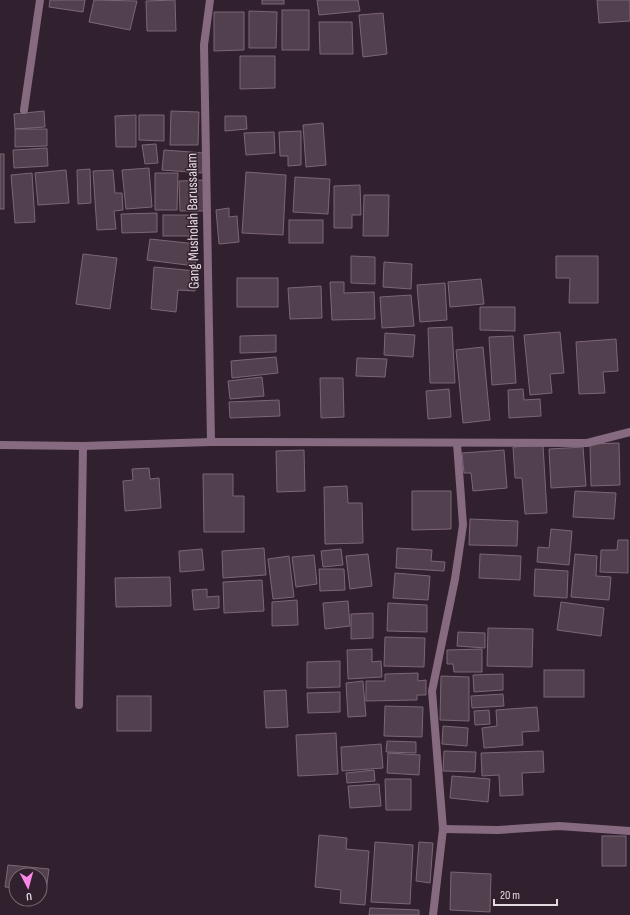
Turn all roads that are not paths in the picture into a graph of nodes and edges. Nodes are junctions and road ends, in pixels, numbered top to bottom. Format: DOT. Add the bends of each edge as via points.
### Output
graph roads {
  1 [pos="40,0"];
  2 [pos="210,0"];
  3 [pos="24,110"];
  4 [pos="630,432"];
  5 [pos="211,442"];
  6 [pos="457,443"];
  7 [pos="0,445"];
  8 [pos="83,446"];
  9 [pos="80,705"];
  10 [pos="444,829"];
  11 [pos="630,831"];
  12 [pos="433,915"];
  1 -- 3 [label="street"];
  2 -- 5 [label="street, Gang Musholah Barussalam" via="204,45"];
  4 -- 6 [label="street" via="586,443"];
  5 -- 6 [label="street"];
  5 -- 8 [label="street"];
  6 -- 10 [label="street" via="463,525 455,579 432,691"];
  7 -- 8 [label="street"];
  8 -- 9 [label="street"];
  10 -- 11 [label="street" via="498,830 559,826"];
  10 -- 12 [label="street"];
}
